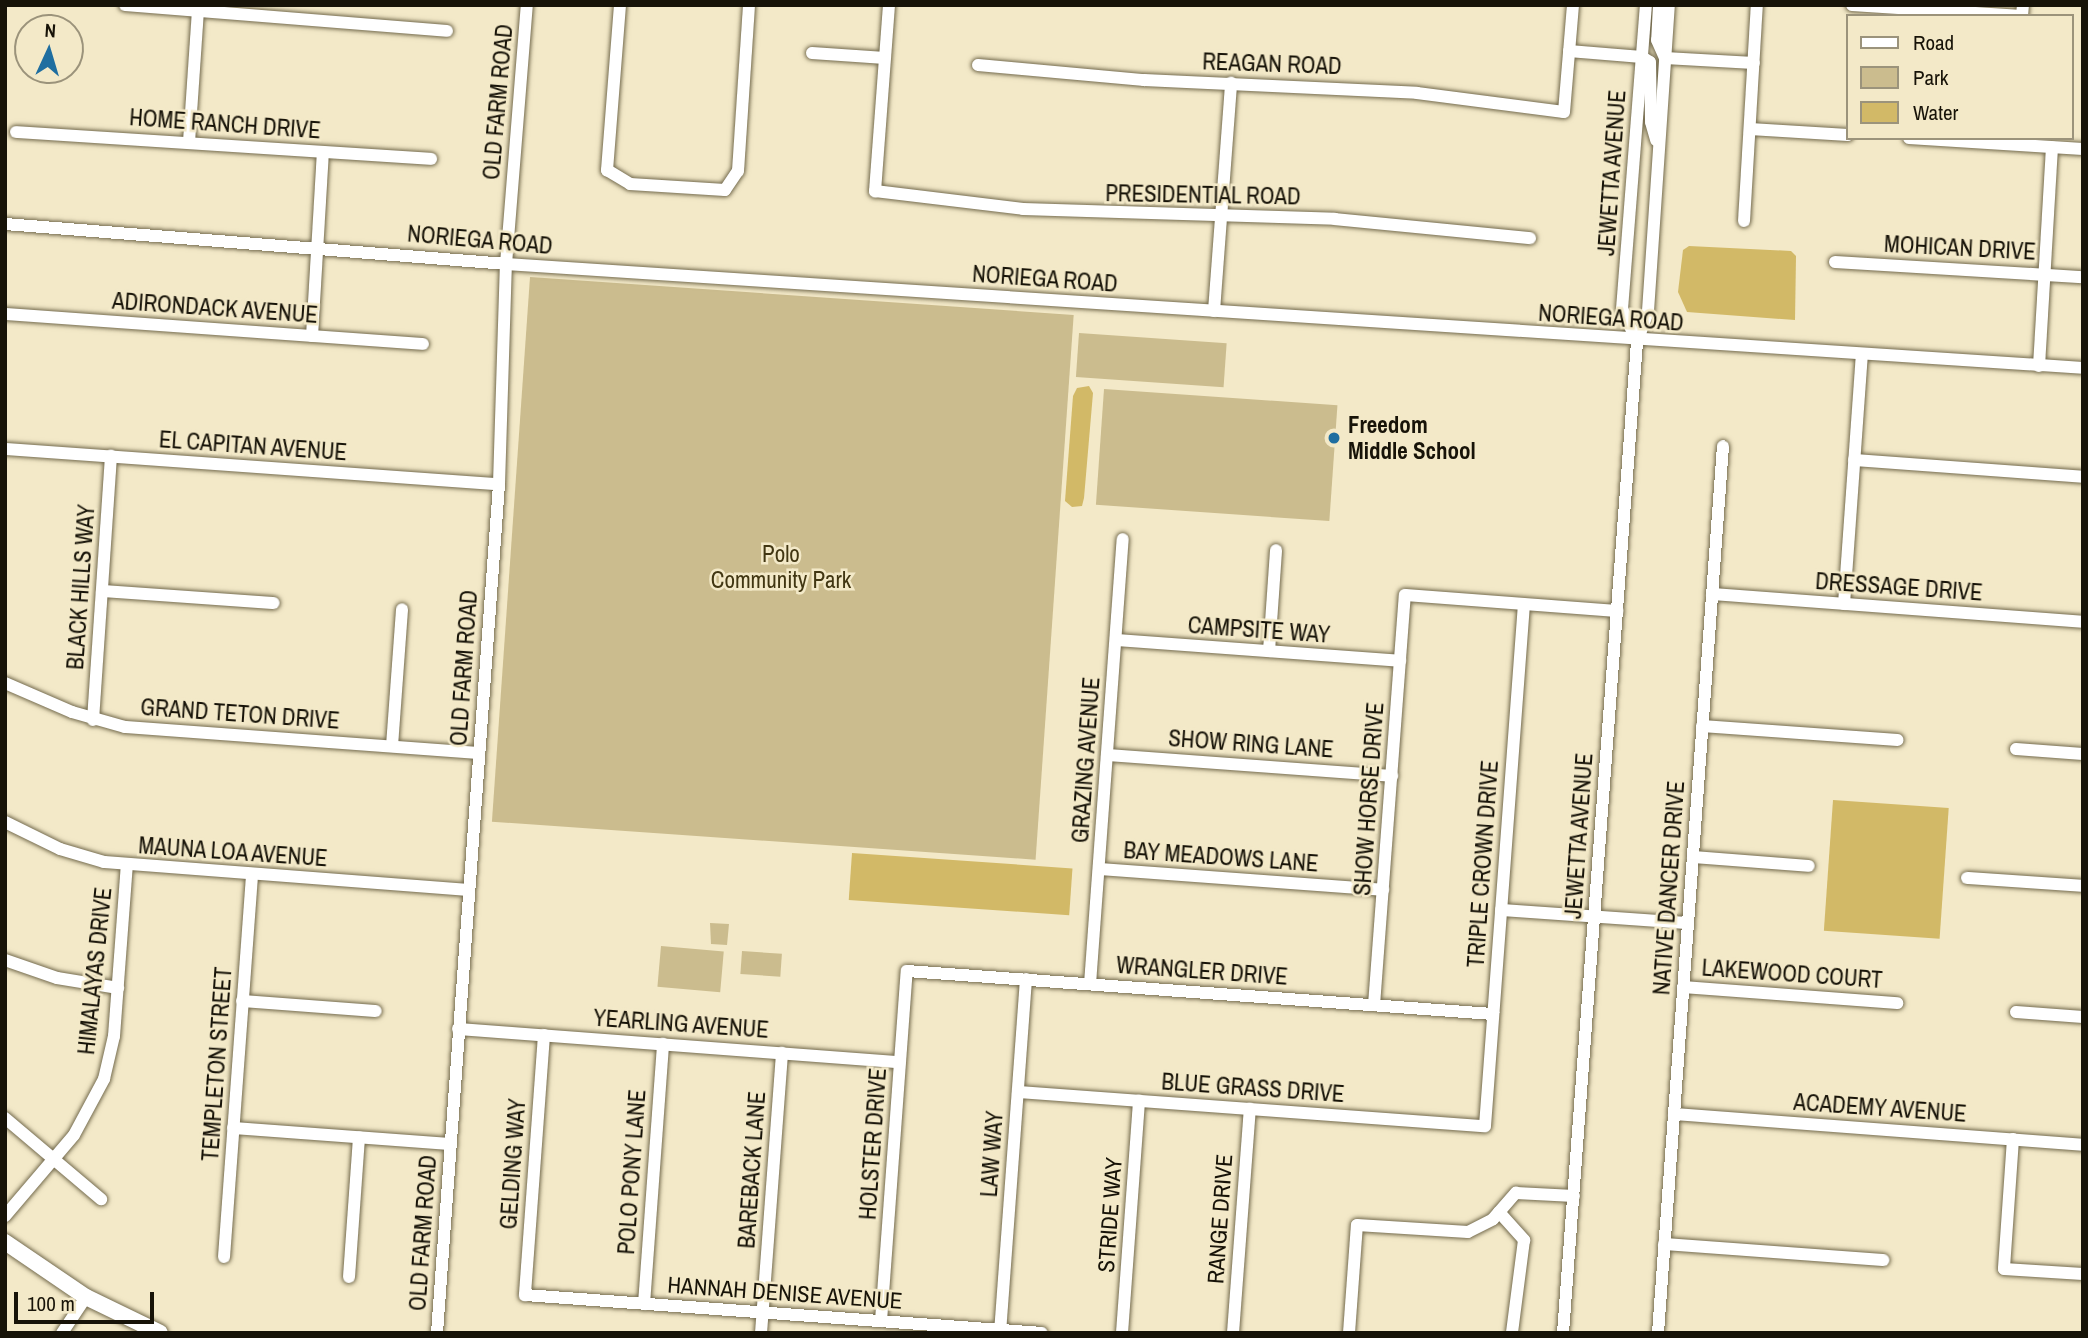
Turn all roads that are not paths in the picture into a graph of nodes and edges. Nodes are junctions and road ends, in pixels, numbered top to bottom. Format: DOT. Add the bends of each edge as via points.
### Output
graph roads {
  1 [pos="125,5"];
  2 [pos="527,5"];
  3 [pos="620,5"];
  4 [pos="749,5"];
  5 [pos="889,5"];
  6 [pos="1573,5"];
  7 [pos="1646,5"];
  8 [pos="1659,5"];
  9 [pos="1669,5"];
  10 [pos="1757,5"];
  11 [pos="1852,5"];
  12 [pos="1886,6"];
  13 [pos="198,10"];
  14 [pos="276,10"];
  15 [pos="1995,14"];
  16 [pos="447,31"];
  17 [pos="1569,51"];
  18 [pos="812,53"];
  19 [pos="1642,57"];
  20 [pos="885,58"];
  21 [pos="1665,58"];
  22 [pos="1754,63"];
  23 [pos="978,65"];
  24 [pos="1231,83"];
  25 [pos="1750,129"];
  26 [pos="16,132"];
  27 [pos="1846,135"];
  28 [pos="1941,140"];
  29 [pos="189,142"];
  30 [pos="1658,147"];
  31 [pos="2052,147"];
  32 [pos="2083,149"];
  33 [pos="323,152"];
  34 [pos="431,159"];
  35 [pos="1221,216"];
  36 [pos="1744,221"];
  37 [pos="5,224"];
  38 [pos="1530,239"];
  39 [pos="319,246"];
  40 [pos="1835,262"];
  41 [pos="506,264"];
  42 [pos="2044,274"];
  43 [pos="2083,277"];
  44 [pos="1214,311"];
  45 [pos="5,314"];
  46 [pos="312,336"];
  47 [pos="1637,342"];
  48 [pos="423,344"];
  49 [pos="1862,355"];
  50 [pos="2039,366"];
  51 [pos="2083,369"];
  52 [pos="1723,446"];
  53 [pos="5,449"];
  54 [pos="111,456"];
  55 [pos="1854,460"];
  56 [pos="2083,477"];
  57 [pos="499,484"];
  58 [pos="1123,539"];
  59 [pos="1276,550"];
  60 [pos="102,590"];
  61 [pos="1712,594"];
  62 [pos="274,603"];
  63 [pos="1524,604"];
  64 [pos="1844,604"];
  65 [pos="402,609"];
  66 [pos="1617,611"];
  67 [pos="2083,622"];
  68 [pos="1116,640"];
  69 [pos="1269,651"];
  70 [pos="1400,661"];
  71 [pos="5,683"];
  72 [pos="93,720"];
  73 [pos="1702,726"];
  74 [pos="1898,740"];
  75 [pos="392,746"];
  76 [pos="2016,749"];
  77 [pos="479,753"];
  78 [pos="2083,754"];
  79 [pos="1107,755"];
  80 [pos="1392,776"];
  81 [pos="5,822"];
  82 [pos="1693,857"];
  83 [pos="127,865"];
  84 [pos="1809,866"];
  85 [pos="1099,869"];
  86 [pos="252,874"];
  87 [pos="1967,878"];
  88 [pos="2083,886"];
  89 [pos="466,890"];
  90 [pos="1383,890"];
  91 [pos="1501,909"];
  92 [pos="1594,916"];
  93 [pos="1688,923"];
  94 [pos="5,960"];
  95 [pos="907,971"];
  96 [pos="1026,979"];
  97 [pos="1090,984"];
  98 [pos="1683,987"];
  99 [pos="118,988"];
  100 [pos="242,1001"];
  101 [pos="1898,1003"];
  102 [pos="1374,1005"];
  103 [pos="376,1011"];
  104 [pos="2016,1012"];
  105 [pos="1493,1014"];
  106 [pos="2083,1017"];
  107 [pos="458,1029"];
  108 [pos="544,1035"];
  109 [pos="663,1044"];
  110 [pos="782,1053"];
  111 [pos="900,1062"];
  112 [pos="1018,1092"];
  113 [pos="1139,1101"];
  114 [pos="1250,1109"];
  115 [pos="1674,1114"];
  116 [pos="5,1118"];
  117 [pos="1485,1126"];
  118 [pos="233,1128"];
  119 [pos="359,1137"];
  120 [pos="2013,1139"];
  121 [pos="450,1144"];
  122 [pos="2083,1145"];
  123 [pos="54,1159"];
  124 [pos="1574,1196"];
  125 [pos="101,1199"];
  126 [pos="1499,1212"];
  127 [pos="5,1216"];
  128 [pos="5,1242"];
  129 [pos="1664,1244"];
  130 [pos="224,1257"];
  131 [pos="1883,1260"];
  132 [pos="2083,1275"];
  133 [pos="349,1277"];
  134 [pos="525,1295"];
  135 [pos="86,1297"];
  136 [pos="644,1304"];
  137 [pos="762,1312"];
  138 [pos="881,1321"];
  139 [pos="1000,1331"];
  140 [pos="62,1333"];
  141 [pos="160,1333"];
  142 [pos="437,1333"];
  143 [pos="761,1333"];
  144 [pos="1042,1333"];
  145 [pos="1122,1333"];
  146 [pos="1233,1333"];
  147 [pos="1349,1333"];
  148 [pos="1512,1333"];
  149 [pos="1563,1333"];
  150 [pos="1658,1333"];
  1 -- 13 [label="street"];
  2 -- 41 [label="street, OLD FARM ROAD"];
  3 -- 4 [label="street" via="607,170 629,184 725,190 737,171"];
  5 -- 20 [label="street"];
  6 -- 17 [label="street"];
  7 -- 19 [label="street, JEWETTA AVENUE"];
  8 -- 21 [label="street" via="1657,40"];
  9 -- 21 [label="street, JEWETTA AVENUE"];
  10 -- 22 [label="street"];
  11 -- 12 [label="street"];
  12 -- 15 [label="street"];
  13 -- 14 [label="street"];
  13 -- 29 [label="street"];
  14 -- 16 [label="street"];
  17 -- 19 [label="street"];
  17 -- 24 [label="street, REAGAN ROAD" via="1564,113 1417,93"];
  18 -- 20 [label="street"];
  19 -- 30 [label="street" via="1652,66 1651,122"];
  19 -- 47 [label="street, JEWETTA AVENUE" via="1622,309"];
  20 -- 35 [label="street, PRESIDENTIAL ROAD" via="875,191 1023,209"];
  21 -- 22 [label="street"];
  21 -- 30 [label="street, JEWETTA AVENUE"];
  22 -- 25 [label="street"];
  23 -- 24 [label="street, REAGAN ROAD"];
  24 -- 35 [label="street"];
  25 -- 27 [label="street"];
  25 -- 36 [label="street"];
  26 -- 29 [label="street, HOME RANCH DRIVE"];
  28 -- 31 [label="street"];
  29 -- 33 [label="street, HOME RANCH DRIVE"];
  30 -- 47 [label="street, JEWETTA AVENUE" via="1648,311"];
  31 -- 32 [label="street"];
  31 -- 42 [label="street"];
  33 -- 34 [label="street, HOME RANCH DRIVE"];
  33 -- 39 [label="street"];
  35 -- 38 [label="street, PRESIDENTIAL ROAD" via="1409,224"];
  35 -- 44 [label="street"];
  37 -- 39 [label="street, NORIEGA ROAD"];
  39 -- 41 [label="street, NORIEGA ROAD"];
  39 -- 46 [label="street"];
  40 -- 42 [label="street, MOHICAN DRIVE"];
  41 -- 44 [label="street, NORIEGA ROAD"];
  41 -- 57 [label="street, OLD FARM ROAD"];
  42 -- 43 [label="street, MOHICAN DRIVE"];
  42 -- 50 [label="street"];
  44 -- 47 [label="street, NORIEGA ROAD"];
  45 -- 46 [label="street, ADIRONDACK AVENUE"];
  46 -- 48 [label="street, ADIRONDACK AVENUE"];
  47 -- 49 [label="street, NORIEGA ROAD"];
  47 -- 66 [label="street, JEWETTA AVENUE"];
  49 -- 50 [label="street, NORIEGA ROAD"];
  49 -- 55 [label="street"];
  50 -- 51 [label="street, NORIEGA ROAD"];
  52 -- 61 [label="street, NATIVE DANCER DRIVE"];
  53 -- 54 [label="street, EL CAPITAN AVENUE"];
  54 -- 57 [label="street, EL CAPITAN AVENUE"];
  54 -- 60 [label="street, BLACK HILLS WAY"];
  55 -- 56 [label="street"];
  55 -- 64 [label="street"];
  57 -- 77 [label="street, OLD FARM ROAD"];
  58 -- 68 [label="street, GRAZING AVENUE"];
  59 -- 69 [label="street"];
  60 -- 62 [label="street"];
  60 -- 72 [label="street, BLACK HILLS WAY"];
  61 -- 64 [label="street, DRESSAGE DRIVE"];
  61 -- 73 [label="street, NATIVE DANCER DRIVE"];
  63 -- 66 [label="street"];
  63 -- 70 [label="street, SHOW HORSE DRIVE" via="1405,595"];
  63 -- 91 [label="street, TRIPLE CROWN DRIVE"];
  64 -- 67 [label="street, DRESSAGE DRIVE"];
  65 -- 75 [label="street"];
  66 -- 92 [label="street, JEWETTA AVENUE"];
  68 -- 69 [label="street, CAMPSITE WAY"];
  68 -- 79 [label="street, GRAZING AVENUE"];
  69 -- 70 [label="street, CAMPSITE WAY"];
  70 -- 80 [label="street, SHOW HORSE DRIVE"];
  71 -- 72 [label="street, GRAND TETON DRIVE"];
  72 -- 75 [label="street, GRAND TETON DRIVE" via="125,727"];
  73 -- 74 [label="street"];
  73 -- 82 [label="street, NATIVE DANCER DRIVE"];
  75 -- 77 [label="street, GRAND TETON DRIVE"];
  76 -- 78 [label="street"];
  77 -- 89 [label="street, OLD FARM ROAD"];
  79 -- 80 [label="street, SHOW RING LANE"];
  79 -- 85 [label="street, GRAZING AVENUE"];
  80 -- 90 [label="street, SHOW HORSE DRIVE"];
  81 -- 83 [label="street, MAUNA LOA AVENUE" via="79,856"];
  82 -- 84 [label="street"];
  82 -- 93 [label="street, NATIVE DANCER DRIVE"];
  83 -- 86 [label="street, MAUNA LOA AVENUE"];
  83 -- 99 [label="street, HIMALAYAS DRIVE"];
  85 -- 90 [label="street, BAY MEADOWS LANE"];
  85 -- 97 [label="street, GRAZING AVENUE"];
  86 -- 89 [label="street, MAUNA LOA AVENUE"];
  86 -- 100 [label="street, TEMPLETON STREET"];
  87 -- 88 [label="street"];
  89 -- 107 [label="street, OLD FARM ROAD"];
  90 -- 102 [label="street, SHOW HORSE DRIVE"];
  91 -- 92 [label="street"];
  91 -- 105 [label="street, TRIPLE CROWN DRIVE"];
  92 -- 93 [label="street"];
  92 -- 124 [label="street, JEWETTA AVENUE"];
  93 -- 98 [label="street, NATIVE DANCER DRIVE"];
  94 -- 99 [label="street" via="57,978"];
  95 -- 96 [label="street, WRANGLER DRIVE"];
  95 -- 111 [label="street, HOLSTER DRIVE"];
  96 -- 97 [label="street, WRANGLER DRIVE"];
  96 -- 112 [label="street, LAW WAY"];
  97 -- 102 [label="street, WRANGLER DRIVE"];
  98 -- 101 [label="street, LAKEWOOD COURT"];
  98 -- 115 [label="street, NATIVE DANCER DRIVE"];
  99 -- 123 [label="street, HIMALAYAS DRIVE" via="114,1036 103,1079 86,1116"];
  100 -- 103 [label="street"];
  100 -- 118 [label="street, TEMPLETON STREET"];
  102 -- 105 [label="street, WRANGLER DRIVE"];
  104 -- 106 [label="street"];
  105 -- 117 [label="street, TRIPLE CROWN DRIVE"];
  107 -- 108 [label="street, YEARLING AVENUE"];
  107 -- 121 [label="street, OLD FARM ROAD"];
  108 -- 109 [label="street, YEARLING AVENUE"];
  108 -- 134 [label="street, GELDING WAY"];
  109 -- 110 [label="street, YEARLING AVENUE"];
  109 -- 136 [label="street, POLO PONY LANE"];
  110 -- 111 [label="street, YEARLING AVENUE"];
  110 -- 137 [label="street, BAREBACK LANE"];
  111 -- 138 [label="street, HOLSTER DRIVE"];
  112 -- 113 [label="street, BLUE GRASS DRIVE"];
  112 -- 139 [label="street, LAW WAY"];
  113 -- 114 [label="street, BLUE GRASS DRIVE"];
  113 -- 145 [label="street, STRIDE WAY"];
  114 -- 117 [label="street, BLUE GRASS DRIVE"];
  114 -- 146 [label="street, RANGE DRIVE"];
  115 -- 120 [label="street, ACADEMY AVENUE"];
  115 -- 129 [label="street, NATIVE DANCER DRIVE"];
  116 -- 123 [label="street"];
  118 -- 119 [label="street"];
  118 -- 130 [label="street, TEMPLETON STREET"];
  119 -- 121 [label="street"];
  119 -- 133 [label="street"];
  120 -- 122 [label="street, ACADEMY AVENUE"];
  120 -- 132 [label="street" via="2004,1269"];
  121 -- 142 [label="street, OLD FARM ROAD"];
  123 -- 125 [label="street"];
  123 -- 127 [label="street, HIMALAYAS DRIVE"];
  124 -- 126 [label="street" via="1516,1193"];
  124 -- 149 [label="street, JEWETTA AVENUE"];
  126 -- 147 [label="street" via="1483,1226 1456,1234 1357,1225"];
  126 -- 148 [label="street" via="1521,1232 1525,1250 1515,1282"];
  128 -- 135 [label="main road"];
  129 -- 131 [label="street"];
  129 -- 150 [label="street, NATIVE DANCER DRIVE"];
  134 -- 136 [label="street, HANNAH DENISE AVENUE"];
  135 -- 140 [label="street"];
  135 -- 141 [label="main road"];
  136 -- 137 [label="street, HANNAH DENISE AVENUE"];
  137 -- 138 [label="street, HANNAH DENISE AVENUE"];
  137 -- 143 [label="street, BAREBACK LANE"];
  138 -- 139 [label="street, HANNAH DENISE AVENUE"];
  139 -- 144 [label="street, HANNAH DENISE AVENUE"];
}
